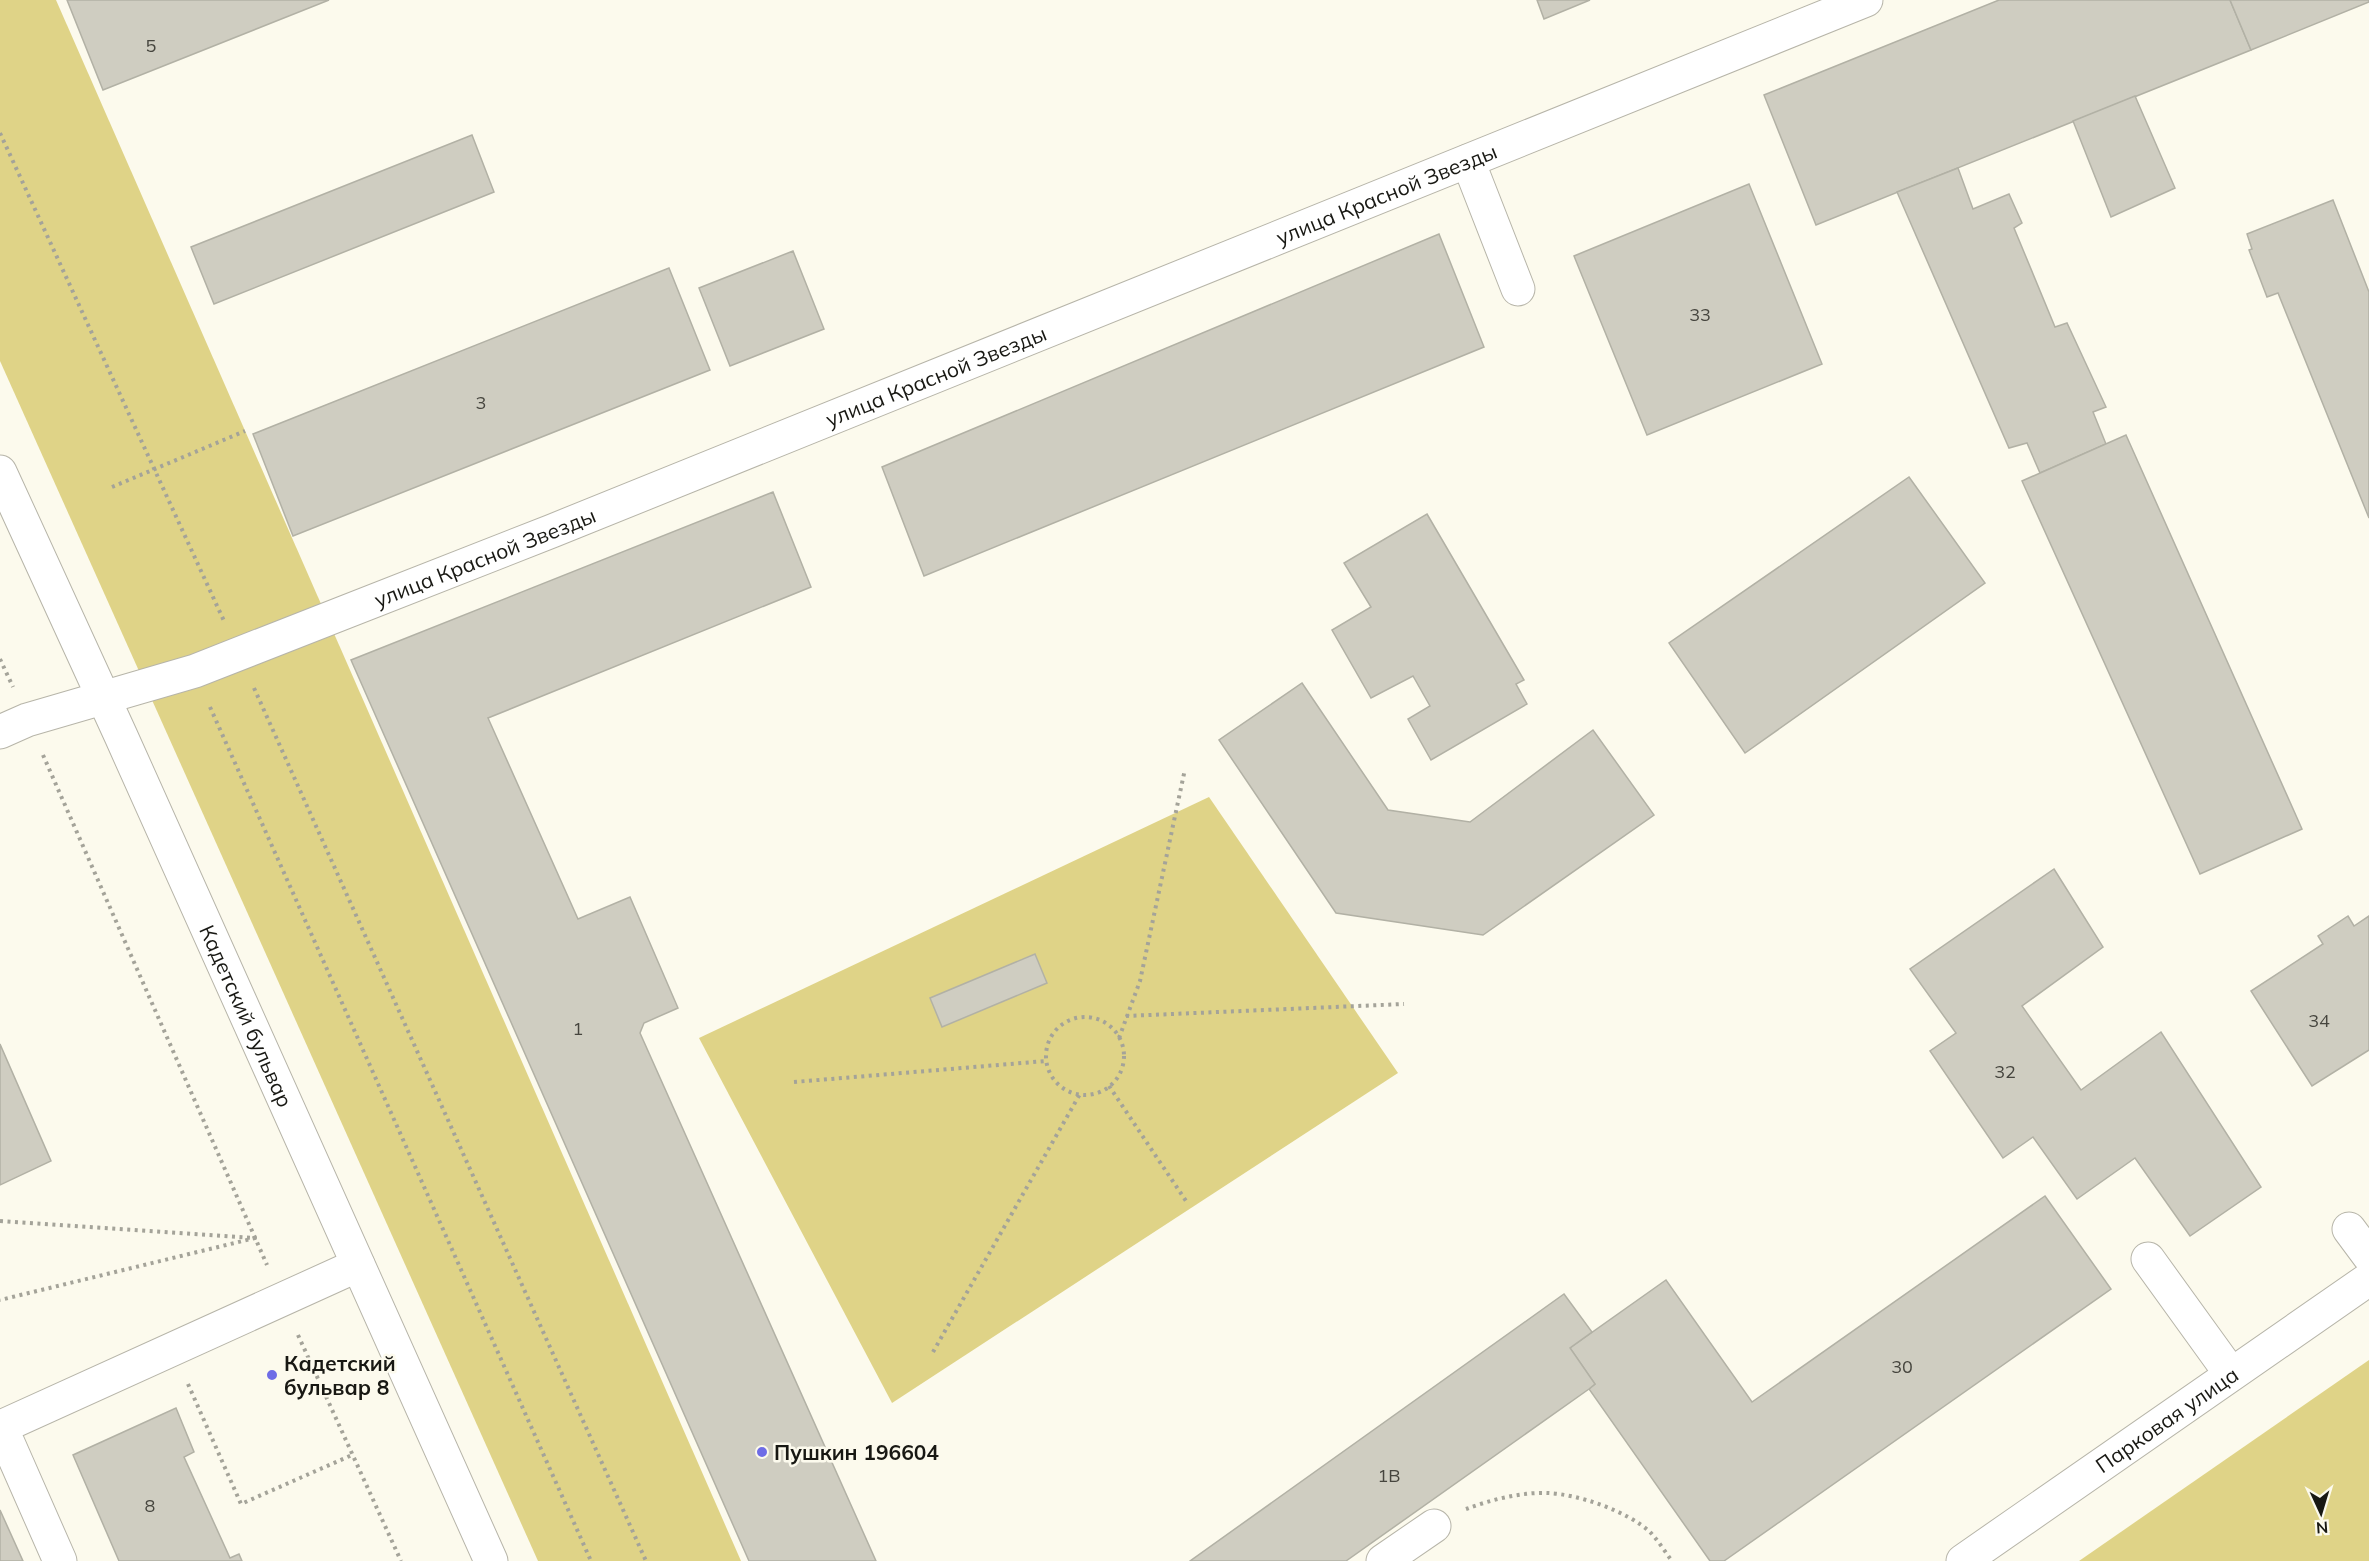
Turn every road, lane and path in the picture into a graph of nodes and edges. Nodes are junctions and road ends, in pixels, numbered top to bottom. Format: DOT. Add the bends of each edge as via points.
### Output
graph roads {
  1 [pos="1866,0"];
  2 [pos="0,134"];
  3 [pos="1468,161"];
  4 [pos="1518,289"];
  5 [pos="245,431"];
  6 [pos="154,470"];
  7 [pos="2,480"];
  8 [pos="112,487"];
  9 [pos="228,630"];
  10 [pos="0,659"];
  11 [pos="1,664"];
  12 [pos="14,690"];
  13 [pos="258,696"];
  14 [pos="104,698"];
  15 [pos="208,702"];
  16 [pos="0,732"];
  17 [pos="39,747"];
  18 [pos="1185,769"];
  19 [pos="1404,1004"];
  20 [pos="1126,1016"];
  21 [pos="1119,1038"];
  22 [pos="1046,1061"];
  23 [pos="794,1082"];
  24 [pos="1108,1086"];
  25 [pos="1080,1094"];
  26 [pos="1186,1201"];
  27 [pos="0,1221"];
  28 [pos="2349,1229"];
  29 [pos="255,1238"];
  30 [pos="2369,1256"];
  31 [pos="2148,1259"];
  32 [pos="358,1265"];
  33 [pos="2369,1279"];
  34 [pos="0,1300"];
  35 [pos="282,1300"];
  36 [pos="174,1350"];
  37 [pos="933,1352"];
  38 [pos="2231,1374"];
  39 [pos="352,1455"];
  40 [pos="1434,1526"];
  41 [pos="60,1561"];
  42 [pos="400,1561"];
  43 [pos="491,1561"];
  44 [pos="591,1561"];
  45 [pos="646,1561"];
  46 [pos="1383,1561"];
  47 [pos="1672,1561"];
  48 [pos="1963,1561"];
  1 -- 3 [label="street, улица Красной Звезды"];
  2 -- 6 [label="path"];
  3 -- 4 [label="street"];
  3 -- 14 [label="street, улица Красной Звезды" via="541,535 195,670"];
  5 -- 6 [label="path"];
  6 -- 8 [label="path"];
  6 -- 9 [label="path"];
  7 -- 14 [label="street, Кадетский бульвар"];
  10 -- 11 [label="path"];
  11 -- 12 [label="path"];
  13 -- 45 [label="path"];
  14 -- 16 [label="street, улица Красной Звезды" via="27,720"];
  14 -- 32 [label="street, Кадетский бульвар"];
  15 -- 44 [label="path"];
  17 -- 29 [label="path"];
  18 -- 20 [label="path" via="1140,981"];
  19 -- 20 [label="path"];
  20 -- 21 [label="path"];
  21 -- 22 [label="path" via="1102,1021 1090,1017 1067,1020 1050,1038"];
  21 -- 24 [label="path" via="1122,1066"];
  22 -- 23 [label="path"];
  22 -- 25 [label="path" via="1058,1084"];
  24 -- 25 [label="path"];
  24 -- 26 [label="path"];
  25 -- 37 [label="path"];
  27 -- 29 [label="path"];
  28 -- 30 [label="street"];
  29 -- 34 [label="path"];
  29 -- 35 [label="path"];
  31 -- 38 [label="street"];
  32 -- 35 [label="street"];
  32 -- 43 [label="street, Кадетский бульвар"];
  33 -- 38 [label="street, Парковая улица"];
  35 -- 36 [label="street"];
  35 -- 39 [label="path"];
  36 -- 39 [label="path" via="241,1504"];
  36 -- 41 [label="street" via="1,1427"];
  38 -- 48 [label="street, Парковая улица"];
  39 -- 42 [label="path"];
  40 -- 46 [label="street"];
  40 -- 47 [label="path" via="1468,1508 1507,1497 1547,1493 1591,1502 1625,1515 1650,1532"];
}
